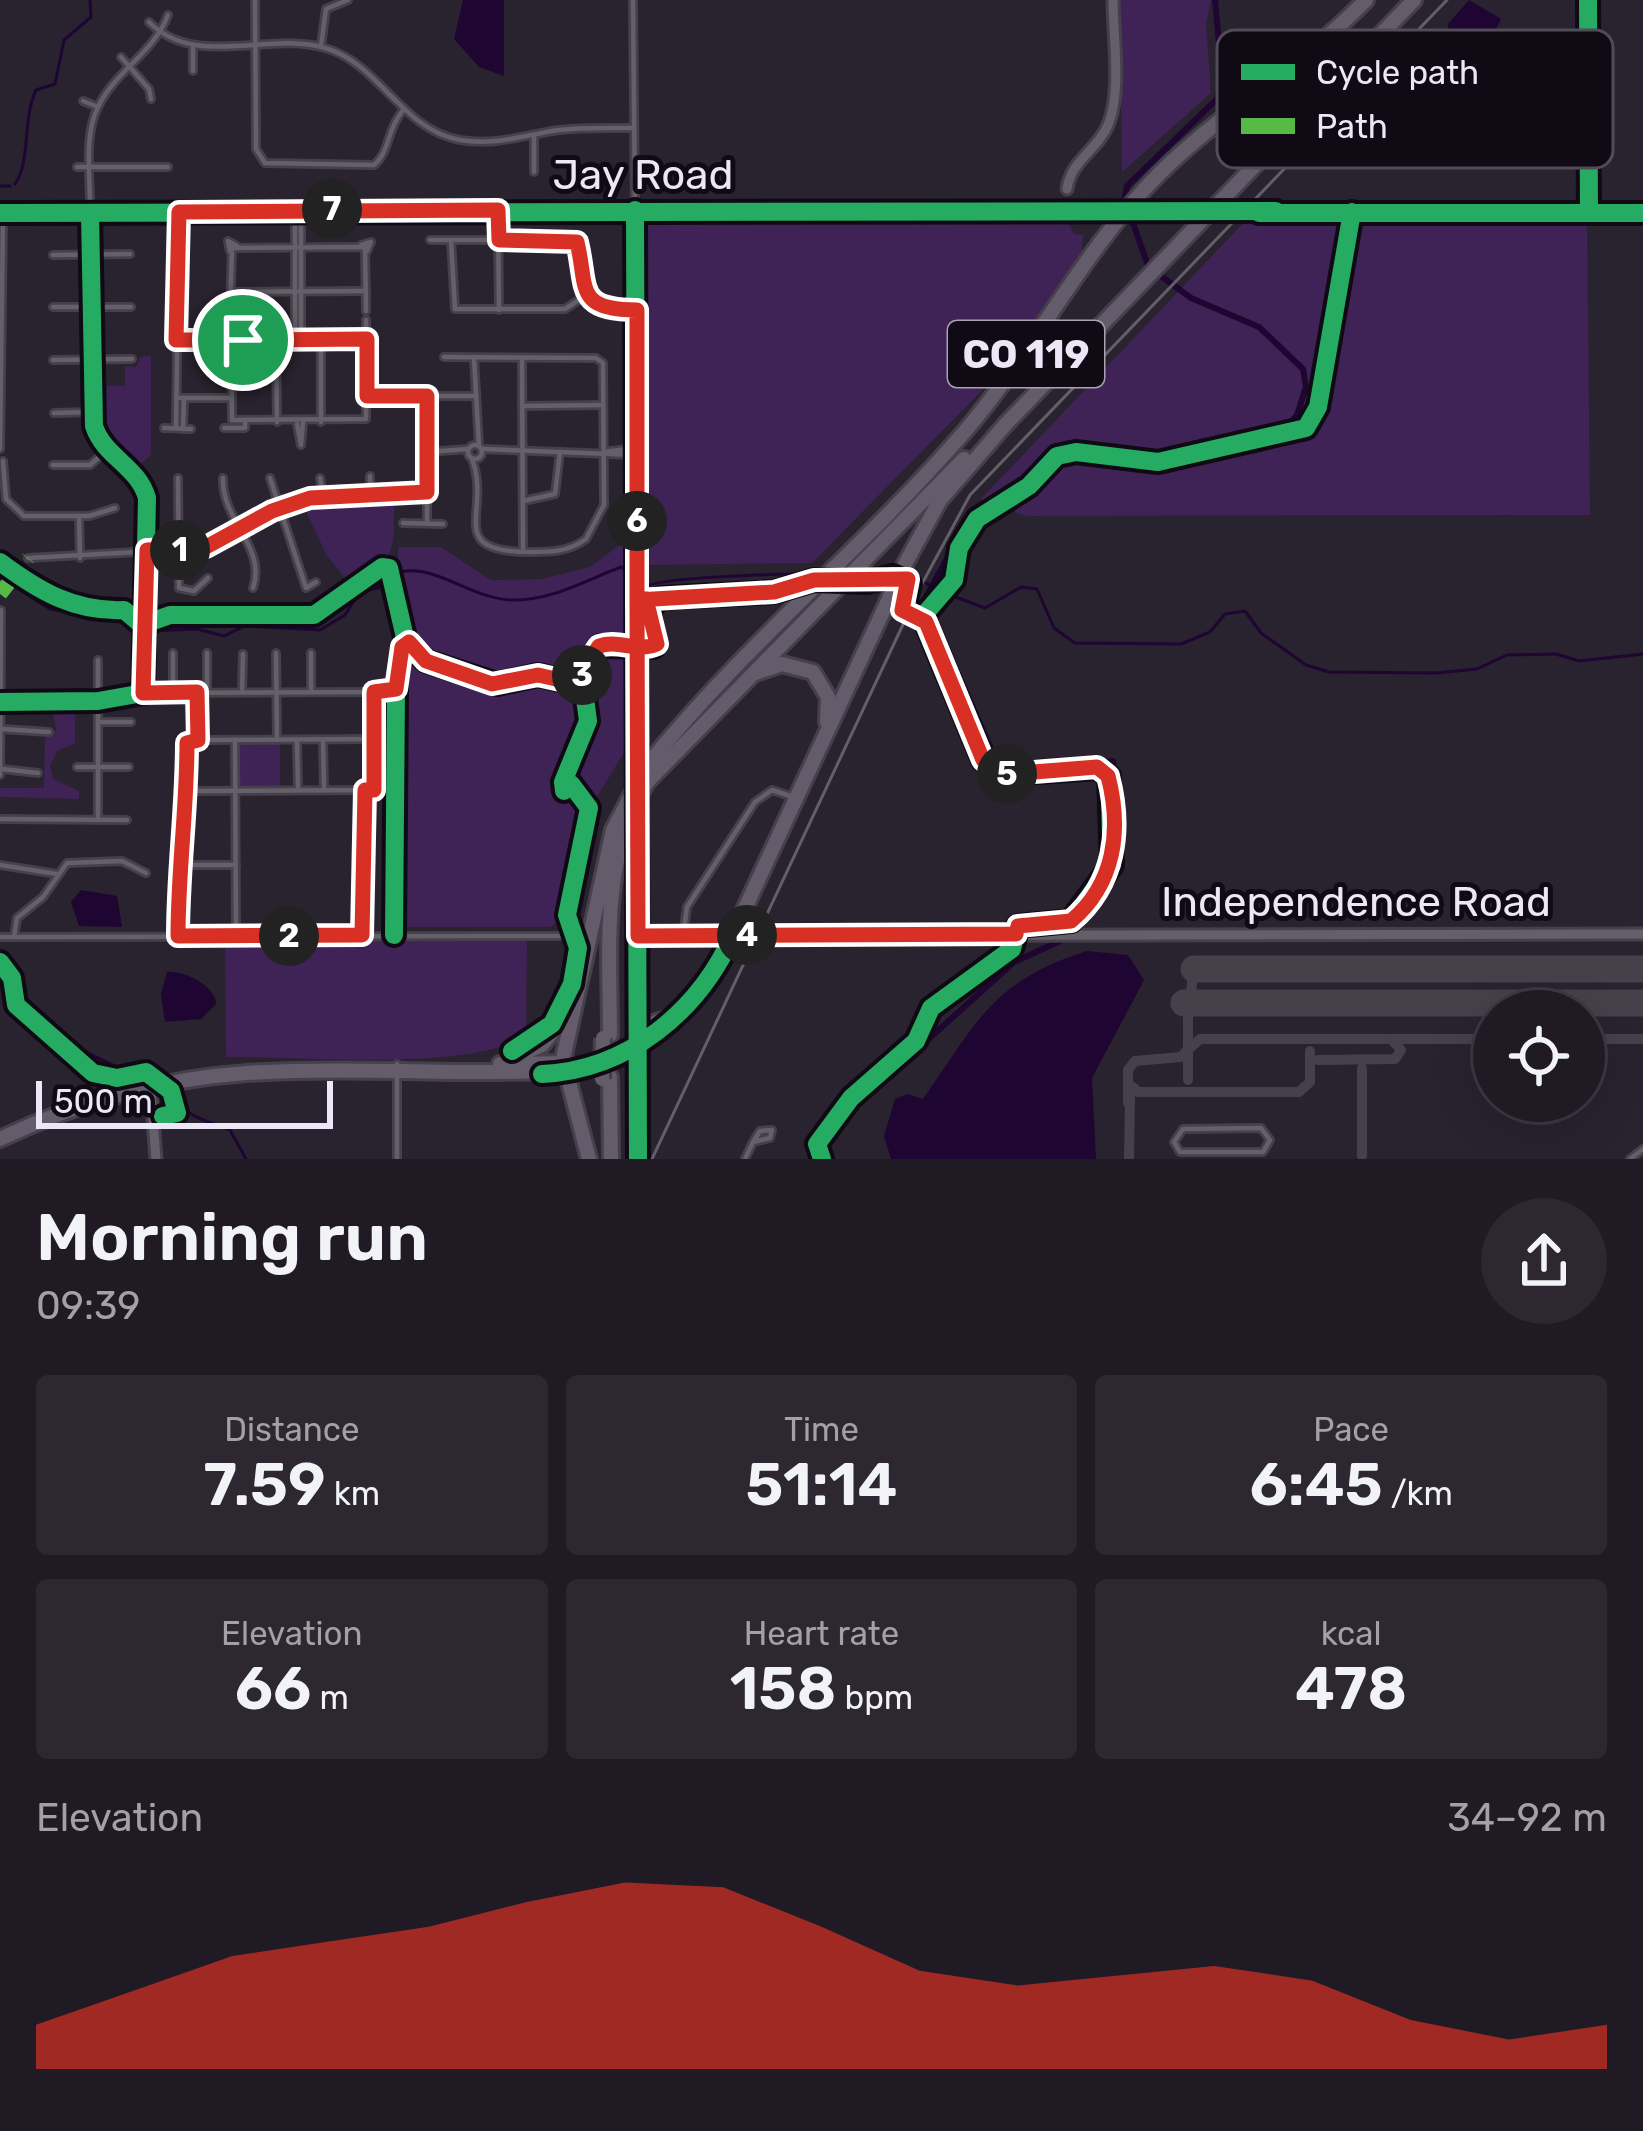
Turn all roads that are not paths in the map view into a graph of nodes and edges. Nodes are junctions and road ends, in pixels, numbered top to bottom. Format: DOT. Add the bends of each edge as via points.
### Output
graph roads {
  1 [pos="255,0"];
  2 [pos="348,0"];
  3 [pos="633,0"];
  4 [pos="1112,0"];
  5 [pos="1366,0"];
  6 [pos="1414,0"];
  7 [pos="168,15"];
  8 [pos="148,22"];
  9 [pos="1335,30"];
  10 [pos="1385,30"];
  11 [pos="160,33"];
  12 [pos="194,45"];
  13 [pos="256,45"];
  14 [pos="321,46"];
  15 [pos="121,57"];
  16 [pos="131,68"];
  17 [pos="193,71"];
  18 [pos="151,99"];
  19 [pos="83,100"];
  20 [pos="98,107"];
  21 [pos="404,109"];
  22 [pos="1217,126"];
  23 [pos="633,128"];
  24 [pos="534,135"];
  25 [pos="77,167"];
  26 [pos="91,167"];
  27 [pos="168,167"];
  28 [pos="1253,168"];
  29 [pos="1588,168"];
  30 [pos="534,172"];
  31 [pos="1067,190"];
  32 [pos="1214,209"];
  33 [pos="298,210"];
  34 [pos="498,210"];
  35 [pos="635,210"];
  36 [pos="1127,210"];
  37 [pos="1067,211"];
  38 [pos="179,212"];
  39 [pos="2,213"];
  40 [pos="90,213"];
  41 [pos="1588,213"];
  42 [pos="1643,213"];
  43 [pos="430,240"];
  44 [pos="451,240"];
  45 [pos="499,240"];
  46 [pos="298,244"];
  47 [pos="92,254"];
  48 [pos="130,254"];
  49 [pos="53,255"];
  50 [pos="298,291"];
  51 [pos="230,292"];
  52 [pos="366,292"];
  53 [pos="586,295"];
  54 [pos="92,307"];
  55 [pos="131,307"];
  56 [pos="53,308"];
  57 [pos="499,310"];
  58 [pos="637,310"];
  59 [pos="230,312"];
  60 [pos="230,321"];
  61 [pos="276,339"];
  62 [pos="298,339"];
  63 [pos="321,339"];
  64 [pos="367,339"];
  65 [pos="176,340"];
  66 [pos="230,340"];
  67 [pos="444,358"];
  68 [pos="521,358"];
  69 [pos="132,359"];
  70 [pos="53,360"];
  71 [pos="92,360"];
  72 [pos="474,362"];
  73 [pos="367,396"];
  74 [pos="427,396"];
  75 [pos="475,396"];
  76 [pos="180,398"];
  77 [pos="230,398"];
  78 [pos="603,405"];
  79 [pos="522,406"];
  80 [pos="1021,407"];
  81 [pos="92,412"];
  82 [pos="54,413"];
  83 [pos="245,422"];
  84 [pos="277,422"];
  85 [pos="321,422"];
  86 [pos="164,428"];
  87 [pos="224,428"];
  88 [pos="0,449"];
  89 [pos="107,450"];
  90 [pos="427,452"];
  91 [pos="522,452"];
  92 [pos="560,452"];
  93 [pos="604,452"];
  94 [pos="637,452"];
  95 [pos="474,453"];
  96 [pos="3,460"];
  97 [pos="53,465"];
  98 [pos="370,476"];
  99 [pos="178,478"];
  100 [pos="223,478"];
  101 [pos="270,478"];
  102 [pos="320,478"];
  103 [pos="2,487"];
  104 [pos="427,492"];
  105 [pos="370,493"];
  106 [pos="323,495"];
  107 [pos="523,501"];
  108 [pos="8,504"];
  109 [pos="281,507"];
  110 [pos="115,508"];
  111 [pos="0,510"];
  112 [pos="79,516"];
  113 [pos="403,523"];
  114 [pos="427,523"];
  115 [pos="443,524"];
  116 [pos="239,530"];
  117 [pos="147,550"];
  118 [pos="178,550"];
  119 [pos="523,552"];
  120 [pos="28,558"];
  121 [pos="80,558"];
  122 [pos="208,578"];
  123 [pos="316,582"];
  124 [pos="254,588"];
  125 [pos="1,610"];
  126 [pos="207,652"];
  127 [pos="173,653"];
  128 [pos="276,653"];
  129 [pos="310,653"];
  130 [pos="243,654"];
  131 [pos="98,660"];
  132 [pos="746,679"];
  133 [pos="173,692"];
  134 [pos="197,692"];
  135 [pos="207,692"];
  136 [pos="242,692"];
  137 [pos="277,692"];
  138 [pos="311,692"];
  139 [pos="374,692"];
  140 [pos="387,692"];
  141 [pos="143,693"];
  142 [pos="98,701"];
  143 [pos="1,702"];
  144 [pos="98,722"];
  145 [pos="131,722"];
  146 [pos="2,729"];
  147 [pos="49,732"];
  148 [pos="824,738"];
  149 [pos="198,740"];
  150 [pos="236,740"];
  151 [pos="277,740"];
  152 [pos="297,740"];
  153 [pos="323,740"];
  154 [pos="375,740"];
  155 [pos="77,767"];
  156 [pos="99,767"];
  157 [pos="129,767"];
  158 [pos="1,772"];
  159 [pos="38,773"];
  160 [pos="187,790"];
  161 [pos="236,790"];
  162 [pos="298,790"];
  163 [pos="324,790"];
  164 [pos="365,790"];
  165 [pos="795,799"];
  166 [pos="0,819"];
  167 [pos="98,820"];
  168 [pos="127,820"];
  169 [pos="606,855"];
  170 [pos="0,865"];
  171 [pos="178,865"];
  172 [pos="236,865"];
  173 [pos="146,873"];
  174 [pos="57,874"];
  175 [pos="681,922"];
  176 [pos="570,931"];
  177 [pos="1643,934"];
  178 [pos="362,935"];
  179 [pos="733,935"];
  180 [pos="180,936"];
  181 [pos="236,936"];
  182 [pos="638,936"];
  183 [pos="677,936"];
  184 [pos="0,937"];
  185 [pos="14,938"];
  186 [pos="574,1001"];
  187 [pos="636,1013"];
  188 [pos="679,1014"];
  189 [pos="607,1037"];
  190 [pos="637,1045"];
  191 [pos="397,1067"];
  192 [pos="478,1068"];
  193 [pos="637,1068"];
  194 [pos="566,1069"];
  195 [pos="151,1083"];
  196 [pos="576,1118"];
  197 [pos="0,1136"];
  198 [pos="753,1142"];
  199 [pos="1643,1149"];
  200 [pos="1219,1156"];
  201 [pos="156,1159"];
  202 [pos="397,1159"];
  203 [pos="589,1159"];
  204 [pos="607,1159"];
  205 [pos="638,1159"];
  206 [pos="745,1159"];
  207 [pos="1630,1159"];
  1 -- 13 [label="street"];
  2 -- 14 [label="street" via="326,8"];
  3 -- 23 [label="street"];
  4 -- 31 [label="street" via="1111,115"];
  5 -- 9 [label="highway, CO 119"];
  6 -- 10 [label="highway, CO 119"];
  7 -- 11 [label="street"];
  8 -- 11 [label="street"];
  11 -- 12 [label="street"];
  11 -- 16 [label="street"];
  12 -- 13 [label="street"];
  12 -- 17 [label="street"];
  13 -- 14 [label="street"];
  13 -- 21 [label="street" via="256,149 265,164 374,165"];
  14 -- 21 [label="street" via="349,59"];
  15 -- 16 [label="street"];
  16 -- 18 [label="street"];
  16 -- 20 [label="street"];
  19 -- 20 [label="street"];
  20 -- 26 [label="street"];
  21 -- 24 [label="street" via="457,140 492,144"];
  22 -- 36 [label="highway, CO 119"];
  23 -- 24 [label="street"];
  23 -- 35 [label="street"];
  24 -- 30 [label="street"];
  25 -- 26 [label="street"];
  26 -- 27 [label="street"];
  26 -- 40 [label="street"];
  28 -- 32 [label="highway, CO 119"];
  29 -- 41 [label="street"];
  31 -- 37 [label="street"];
  32 -- 36 [label="street, Jay Road"];
  32 -- 41 [label="street, Jay Road"];
  32 -- 80 [label="highway, CO 119"];
  33 -- 34 [label="street, Jay Road"];
  33 -- 38 [label="street, Jay Road"];
  33 -- 46 [label="street"];
  34 -- 35 [label="street, Jay Road"];
  34 -- 45 [label="street"];
  35 -- 37 [label="street, Jay Road"];
  35 -- 58 [label="street"];
  36 -- 37 [label="street, Jay Road"];
  36 -- 169 [label="highway, CO 119" via="996,394 659,750 623,805"];
  38 -- 40 [label="street, Jay Road"];
  38 -- 65 [label="street"];
  39 -- 40 [label="street, Jay Road"];
  39 -- 88 [label="street"];
  40 -- 47 [label="street"];
  41 -- 42 [label="street, Jay Road"];
  43 -- 44 [label="street"];
  44 -- 45 [label="street"];
  44 -- 57 [label="street" via="451,303 457,310"];
  45 -- 53 [label="street" via="577,242"];
  45 -- 57 [label="street"];
  46 -- 50 [label="street"];
  46 -- 51 [label="street" via="234,248"];
  46 -- 52 [label="street" via="363,247"];
  47 -- 48 [label="street"];
  47 -- 49 [label="street"];
  47 -- 54 [label="street"];
  50 -- 51 [label="street"];
  50 -- 52 [label="street"];
  50 -- 62 [label="street"];
  51 -- 59 [label="street"];
  52 -- 64 [label="street"];
  53 -- 57 [label="street" via="566,309"];
  53 -- 58 [label="street" via="607,308"];
  54 -- 55 [label="street"];
  54 -- 56 [label="street"];
  54 -- 71 [label="street"];
  58 -- 94 [label="street"];
  60 -- 66 [label="street"];
  61 -- 62 [label="street"];
  61 -- 66 [label="street"];
  61 -- 84 [label="street"];
  62 -- 63 [label="street"];
  63 -- 64 [label="street"];
  63 -- 85 [label="street"];
  64 -- 73 [label="street"];
  65 -- 66 [label="street"];
  65 -- 76 [label="street"];
  66 -- 77 [label="street"];
  67 -- 72 [label="street"];
  68 -- 72 [label="street"];
  68 -- 78 [label="street" via="601,360"];
  68 -- 79 [label="street"];
  69 -- 71 [label="street"];
  70 -- 71 [label="street"];
  71 -- 81 [label="street"];
  72 -- 75 [label="street"];
  73 -- 74 [label="street"];
  73 -- 85 [label="street" via="367,416"];
  74 -- 75 [label="street"];
  74 -- 90 [label="street"];
  75 -- 95 [label="street"];
  76 -- 77 [label="street"];
  76 -- 86 [label="street" via="183,429"];
  77 -- 83 [label="street" via="232,420"];
  78 -- 79 [label="street"];
  78 -- 93 [label="street"];
  79 -- 91 [label="street"];
  80 -- 132 [label="highway"];
  80 -- 148 [label="highway, CO 119" via="940,500"];
  81 -- 82 [label="street"];
  81 -- 89 [label="street"];
  83 -- 84 [label="street"];
  83 -- 87 [label="street"];
  84 -- 85 [label="street"];
  89 -- 97 [label="street" via="90,465"];
  89 -- 117 [label="street" via="145,491"];
  90 -- 95 [label="street"];
  90 -- 104 [label="street"];
  91 -- 92 [label="street"];
  91 -- 95 [label="street"];
  91 -- 107 [label="street"];
  92 -- 93 [label="street"];
  92 -- 107 [label="street" via="555,494"];
  93 -- 94 [label="street"];
  93 -- 119 [label="street" via="603,510 591,534 564,550"];
  94 -- 182 [label="street, bridge"];
  95 -- 119 [label="street" via="478,538 494,551"];
  96 -- 103 [label="street"];
  98 -- 105 [label="street"];
  99 -- 118 [label="street"];
  100 -- 116 [label="street"];
  101 -- 109 [label="street"];
  102 -- 106 [label="street"];
  103 -- 108 [label="street"];
  104 -- 105 [label="street"];
  104 -- 114 [label="street"];
  105 -- 106 [label="street"];
  106 -- 109 [label="street"];
  107 -- 119 [label="street"];
  108 -- 111 [label="street"];
  108 -- 112 [label="street" via="25,516"];
  109 -- 116 [label="street"];
  109 -- 123 [label="street" via="306,588"];
  110 -- 112 [label="street"];
  112 -- 121 [label="street"];
  113 -- 114 [label="street"];
  114 -- 115 [label="street"];
  116 -- 118 [label="street"];
  116 -- 124 [label="street" via="255,560"];
  117 -- 118 [label="street"];
  117 -- 121 [label="street"];
  117 -- 141 [label="street"];
  118 -- 122 [label="street" via="181,591 200,589"];
  120 -- 121 [label="street"];
  125 -- 143 [label="street"];
  126 -- 135 [label="street"];
  127 -- 133 [label="street"];
  128 -- 137 [label="street"];
  129 -- 138 [label="street"];
  130 -- 136 [label="street"];
  131 -- 142 [label="street"];
  132 -- 148 [label="highway" via="782,664 813,672 828,697"];
  132 -- 189 [label="highway" via="654,773 622,832 611,897"];
  133 -- 134 [label="street"];
  133 -- 141 [label="street"];
  134 -- 135 [label="street"];
  134 -- 149 [label="street"];
  135 -- 136 [label="street"];
  136 -- 137 [label="street"];
  137 -- 138 [label="street"];
  137 -- 151 [label="street"];
  138 -- 139 [label="street"];
  139 -- 140 [label="street"];
  139 -- 154 [label="street"];
  141 -- 142 [label="street"];
  142 -- 143 [label="street"];
  142 -- 144 [label="street"];
  143 -- 146 [label="street"];
  144 -- 145 [label="street"];
  144 -- 156 [label="street"];
  146 -- 147 [label="street"];
  146 -- 158 [label="street"];
  148 -- 165 [label="highway, CO 119"];
  149 -- 150 [label="street"];
  149 -- 160 [label="street" via="187,743"];
  150 -- 151 [label="street"];
  150 -- 161 [label="street"];
  151 -- 152 [label="street"];
  152 -- 153 [label="street"];
  152 -- 162 [label="street"];
  153 -- 154 [label="street"];
  153 -- 163 [label="street"];
  154 -- 164 [label="street" via="374,790"];
  155 -- 156 [label="street"];
  156 -- 157 [label="street"];
  156 -- 167 [label="street"];
  158 -- 159 [label="street"];
  160 -- 161 [label="street"];
  160 -- 171 [label="street"];
  161 -- 162 [label="street"];
  161 -- 172 [label="street"];
  162 -- 163 [label="street"];
  163 -- 164 [label="street"];
  164 -- 178 [label="street"];
  165 -- 175 [label="street" via="775,790 761,795"];
  165 -- 179 [label="highway, CO 119"];
  166 -- 167 [label="street"];
  167 -- 168 [label="street"];
  169 -- 186 [label="highway, CO 119"];
  169 -- 189 [label="highway"];
  170 -- 174 [label="street"];
  171 -- 172 [label="street"];
  171 -- 180 [label="street"];
  172 -- 181 [label="street"];
  173 -- 174 [label="street" via="122,861 92,861 67,863"];
  174 -- 185 [label="street" via="16,918"];
  175 -- 183 [label="street"];
  175 -- 183 [label="street"];
  176 -- 178 [label="street"];
  177 -- 179 [label="street, Independence Road"];
  178 -- 181 [label="street"];
  179 -- 183 [label="street, Independence Road"];
  179 -- 188 [label="highway, CO 119"];
  180 -- 181 [label="street"];
  180 -- 185 [label="street"];
  182 -- 183 [label="street, Independence Road"];
  182 -- 187 [label="street"];
  184 -- 185 [label="street"];
  186 -- 192 [label="highway, CO 119" via="542,1045"];
  186 -- 194 [label="highway"];
  187 -- 188 [label="highway" via="647,1025"];
  187 -- 190 [label="street"];
  188 -- 190 [label="highway, CO 119"];
  189 -- 204 [label="highway, bridge"];
  190 -- 193 [label="street"];
  190 -- 194 [label="highway"];
  191 -- 192 [label="highway, CO 119"];
  191 -- 195 [label="highway, CO 119" via="265,1069"];
  191 -- 202 [label="street"];
  192 -- 194 [label="highway"];
  192 -- 196 [label="highway" via="547,1082"];
  193 -- 194 [label="highway" via="628,1060"];
  193 -- 205 [label="street"];
  194 -- 196 [label="highway"];
  195 -- 197 [label="highway, CO 119"];
  195 -- 201 [label="street"];
  196 -- 203 [label="highway"];
  198 -- 206 [label="street"];
  199 -- 207 [label="street"];
  200 -- 200 [label="street" via="1180,1152 1174,1136 1183,1129 1269,1134 1262,1152"];
}
